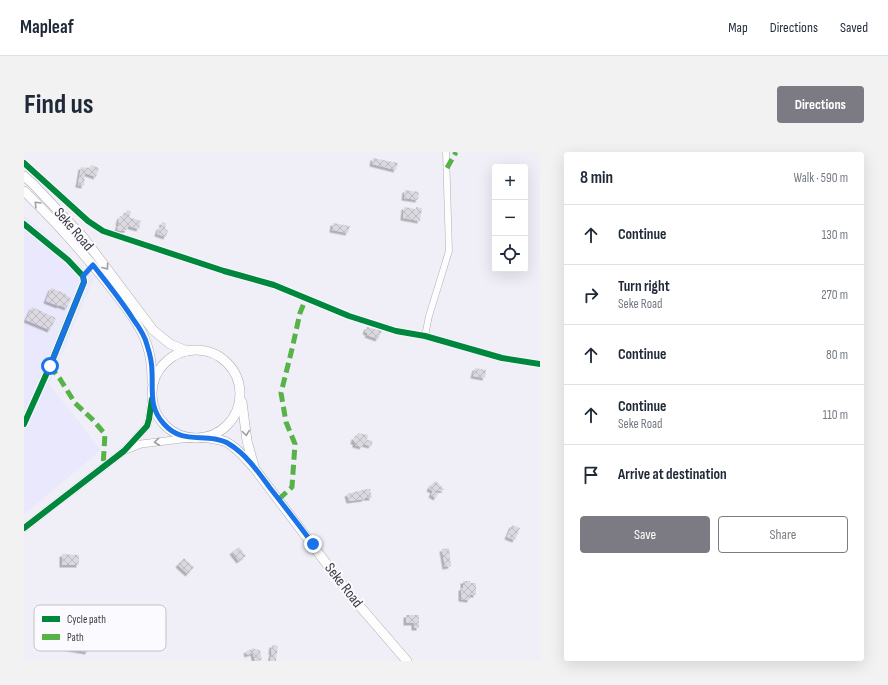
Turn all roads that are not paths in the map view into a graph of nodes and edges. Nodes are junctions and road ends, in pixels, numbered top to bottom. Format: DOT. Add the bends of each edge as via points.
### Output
graph roads {
  1 [pos="446,152"];
  2 [pos="24,163"];
  3 [pos="24,176"];
  4 [pos="24,191"];
  5 [pos="24,224"];
  6 [pos="93,265"];
  7 [pos="83,276"];
  8 [pos="425,336"];
  9 [pos="187,351"];
  10 [pos="540,364"];
  11 [pos="153,386"];
  12 [pos="241,395"];
  13 [pos="152,399"];
  14 [pos="24,424"];
  15 [pos="204,437"];
  16 [pos="190,438"];
  17 [pos="124,451"];
  18 [pos="255,469"];
  19 [pos="24,528"];
  20 [pos="407,661"];
  1 -- 8 [label="street" via="449,251"];
  2 -- 8 [label="street" via="88,221 103,231 274,285 349,316 396,331"];
  3 -- 9 [label="main road, Seke Road, one-way" via="83,237 153,330 170,344"];
  6 -- 4 [label="main road, Seke Road, one-way"];
  5 -- 7 [label="street" via="68,260"];
  6 -- 7 [label="street"];
  6 -- 11 [label="main road, Seke Road" via="141,331 150,358"];
  7 -- 14 [label="street" via="84,282"];
  8 -- 10 [label="street" via="502,358"];
  9 -- 11 [label="main road, Seke Road" via="164,363"];
  9 -- 12 [label="main road, Seke Road" via="205,351 224,360 238,378"];
  11 -- 13 [label="main road, Seke Road"];
  12 -- 15 [label="main road, Seke Road" via="238,410 230,423 223,430"];
  12 -- 18 [label="main road, one-way" via="249,452"];
  13 -- 16 [label="main road, Seke Road" via="165,425 172,431"];
  13 -- 17 [label="street" via="147,426"];
  15 -- 16 [label="main road, Seke Road"];
  15 -- 18 [label="main road" via="230,444"];
  16 -- 17 [label="street, one-way" via="141,444"];
  17 -- 19 [label="street"];
  18 -- 20 [label="main road, Seke Road" via="351,596"];
}
